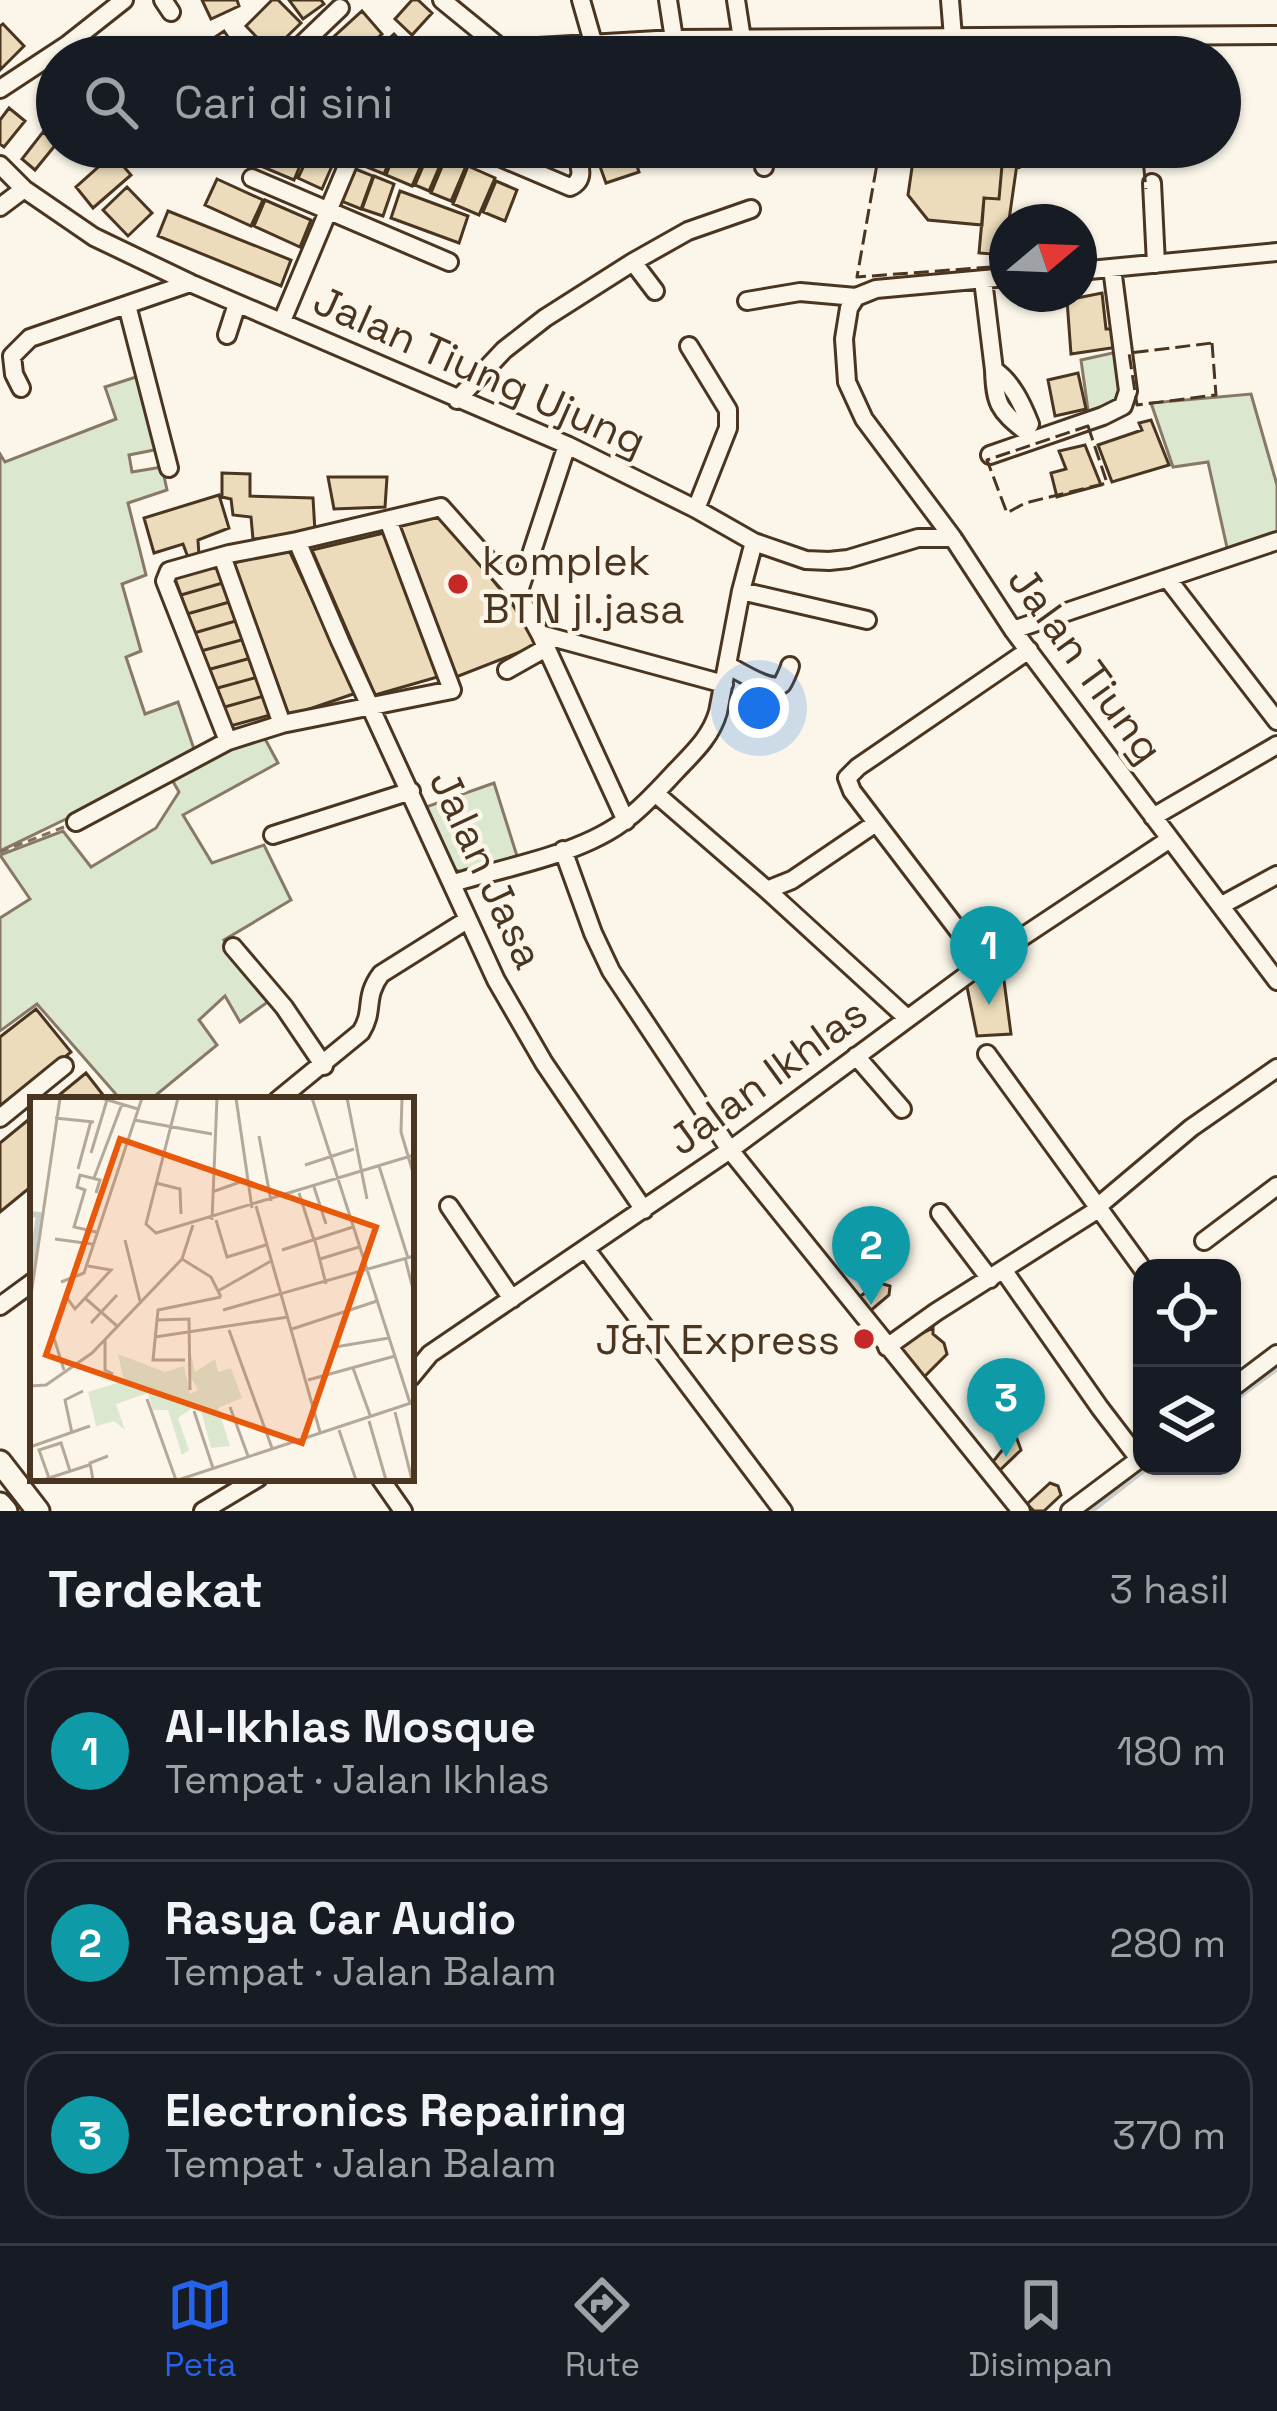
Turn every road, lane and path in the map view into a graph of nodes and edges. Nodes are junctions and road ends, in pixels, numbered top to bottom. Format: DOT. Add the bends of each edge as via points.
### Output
graph roads {
  1 [pos="124,0"];
  2 [pos="442,0"];
  3 [pos="581,0"];
  4 [pos="668,0"];
  5 [pos="736,0"];
  6 [pos="950,0"];
  7 [pos="340,8"];
  8 [pos="1277,35"];
  9 [pos="78,36"];
  10 [pos="311,36"];
  11 [pos="486,36"];
  12 [pos="591,36"];
  13 [pos="674,36"];
  14 [pos="742,36"];
  15 [pos="953,36"];
  16 [pos="1118,36"];
  17 [pos="36,65"];
  18 [pos="0,89"];
  19 [pos="0,165"];
  20 [pos="346,168"];
  21 [pos="525,168"];
  22 [pos="579,168"];
  23 [pos="252,178"];
  24 [pos="1152,183"];
  25 [pos="24,189"];
  26 [pos="0,207"];
  27 [pos="752,209"];
  28 [pos="328,211"];
  29 [pos="1277,252"];
  30 [pos="449,262"];
  31 [pos="633,262"];
  32 [pos="1156,264"];
  33 [pos="1112,268"];
  34 [pos="1097,269"];
  35 [pos="983,280"];
  36 [pos="989,280"];
  37 [pos="190,283"];
  38 [pos="655,291"];
  39 [pos="856,297"];
  40 [pos="747,302"];
  41 [pos="237,304"];
  42 [pos="127,305"];
  43 [pos="282,321"];
  44 [pos="227,335"];
  45 [pos="689,346"];
  46 [pos="21,388"];
  47 [pos="457,400"];
  48 [pos="567,446"];
  49 [pos="169,468"];
  50 [pos="696,509"];
  51 [pos="388,520"];
  52 [pos="952,538"];
  53 [pos="1277,541"];
  54 [pos="297,542"];
  55 [pos="754,542"];
  56 [pos="222,556"];
  57 [pos="1167,578"];
  58 [pos="740,591"];
  59 [pos="518,594"];
  60 [pos="867,620"];
  61 [pos="1013,630"];
  62 [pos="543,641"];
  63 [pos="1029,650"];
  64 [pos="790,666"];
  65 [pos="507,670"];
  66 [pos="726,674"];
  67 [pos="371,706"];
  68 [pos="1277,721"];
  69 [pos="282,724"];
  70 [pos="228,741"];
  71 [pos="1277,746"];
  72 [pos="411,791"];
  73 [pos="655,793"];
  74 [pos="1153,818"];
  75 [pos="626,820"];
  76 [pos="76,822"];
  77 [pos="877,823"];
  78 [pos="273,835"];
  79 [pos="1170,839"];
  80 [pos="563,850"];
  81 [pos="0,852"];
  82 [pos="1277,875"];
  83 [pos="453,883"];
  84 [pos="767,890"];
  85 [pos="1222,905"];
  86 [pos="467,920"];
  87 [pos="233,947"];
  88 [pos="983,963"];
  89 [pos="1277,981"];
  90 [pos="907,1018"];
  91 [pos="987,1054"];
  92 [pos="856,1056"];
  93 [pos="64,1066"];
  94 [pos="324,1066"];
  95 [pos="1277,1068"];
  96 [pos="282,1097"];
  97 [pos="902,1109"];
  98 [pos="0,1118"];
  99 [pos="730,1150"];
  100 [pos="1277,1186"];
  101 [pos="449,1206"];
  102 [pos="1096,1209"];
  103 [pos="644,1210"];
  104 [pos="940,1213"];
  105 [pos="1204,1241"];
  106 [pos="586,1249"];
  107 [pos="1135,1259"];
  108 [pos="997,1275"];
  109 [pos="30,1284"];
  110 [pos="512,1299"];
  111 [pos="0,1306"];
  112 [pos="887,1347"];
  113 [pos="1277,1354"];
  114 [pos="414,1373"];
  115 [pos="1241,1380"];
  116 [pos="1133,1448"];
  117 [pos="0,1462"];
  118 [pos="1133,1464"];
  119 [pos="253,1481"];
  120 [pos="382,1481"];
  121 [pos="0,1504"];
  122 [pos="6,1511"];
  123 [pos="38,1511"];
  124 [pos="203,1511"];
  125 [pos="403,1511"];
  126 [pos="783,1511"];
  127 [pos="1021,1511"];
  128 [pos="1070,1511"];
  1 -- 9 [label="street"];
  2 -- 11 [label="street"];
  3 -- 12 [label="street"];
  4 -- 13 [label="street"];
  5 -- 14 [label="street"];
  6 -- 15 [label="street"];
  7 -- 10 [label="street"];
  8 -- 16 [label="street"];
  17 -- 18 [label="street"];
  19 -- 25 [label="street, Jalan Tiung Ujung"];
  20 -- 28 [label="street"];
  21 -- 22 [label="street" via="570,187"];
  23 -- 28 [label="street"];
  24 -- 32 [label="street"];
  25 -- 26 [label="street"];
  25 -- 37 [label="street, Jalan Tiung Ujung" via="94,237"];
  27 -- 31 [label="street"];
  28 -- 30 [label="street"];
  28 -- 43 [label="street"];
  29 -- 32 [label="street"];
  31 -- 38 [label="street"];
  31 -- 47 [label="street" via="520,336"];
  32 -- 33 [label="street"];
  33 -- 34 [label="street"];
  33 -- 35 [label="street" via="1129,391 1123,406 991,451 1030,424 994,370"];
  35 -- 36 [label="street"];
  35 -- 39 [label="street"];
  37 -- 41 [label="street, Jalan Tiung Ujung"];
  37 -- 42 [label="street"];
  39 -- 40 [label="street" via="800,292"];
  39 -- 52 [label="street, Jalan Tiung" via="844,339 847,382"];
  41 -- 43 [label="street, Jalan Tiung Ujung"];
  41 -- 44 [label="street"];
  42 -- 46 [label="street" via="29,338 12,356"];
  42 -- 49 [label="street"];
  43 -- 47 [label="street, Jalan Tiung Ujung"];
  45 -- 50 [label="street" via="728,410"];
  47 -- 48 [label="street, Jalan Tiung Ujung"];
  48 -- 50 [label="street, Jalan Tiung Ujung"];
  48 -- 59 [label="street"];
  50 -- 55 [label="street, Jalan Tiung Ujung"];
  51 -- 54 [label="street"];
  51 -- 59 [label="street" via="442,507"];
  51 -- 67 [label="street" via="452,690"];
  52 -- 55 [label="street, Jalan Tiung Ujung" via="918,538 830,561"];
  52 -- 61 [label="street, Jalan Tiung"];
  53 -- 57 [label="street"];
  54 -- 56 [label="street"];
  54 -- 67 [label="street, Jalan Jasa"];
  55 -- 58 [label="street"];
  56 -- 69 [label="street"];
  56 -- 70 [label="street" via="172,569 165,581"];
  57 -- 61 [label="street"];
  57 -- 68 [label="street"];
  58 -- 60 [label="street"];
  58 -- 66 [label="street"];
  59 -- 62 [label="street"];
  61 -- 63 [label="street, Jalan Tiung"];
  62 -- 65 [label="street"];
  62 -- 66 [label="street"];
  62 -- 75 [label="street"];
  63 -- 74 [label="street, Jalan Tiung"];
  63 -- 77 [label="street" via="848,774"];
  64 -- 66 [label="street" via="777,688"];
  66 -- 73 [label="street" via="714,726"];
  67 -- 69 [label="street"];
  67 -- 72 [label="street, Jalan Jasa"];
  69 -- 70 [label="street"];
  70 -- 76 [label="street"];
  71 -- 74 [label="street"];
  72 -- 78 [label="street"];
  72 -- 83 [label="street, Jalan Jasa"];
  73 -- 75 [label="street"];
  73 -- 84 [label="street"];
  74 -- 79 [label="street, Jalan Tiung"];
  75 -- 80 [label="street"];
  76 -- 81 [label="path"];
  77 -- 84 [label="street"];
  77 -- 88 [label="street"];
  79 -- 85 [label="street, Jalan Tiung"];
  79 -- 88 [label="street, Jalan Ikhlas"];
  80 -- 83 [label="street"];
  80 -- 99 [label="street" via="611,970"];
  82 -- 85 [label="street"];
  83 -- 86 [label="street, Jalan Jasa"];
  84 -- 90 [label="street"];
  85 -- 89 [label="street, Jalan Tiung"];
  86 -- 94 [label="street" via="381,974 368,998 370,1019"];
  86 -- 103 [label="street, Jalan Jasa" via="544,1063"];
  87 -- 94 [label="street"];
  88 -- 90 [label="street, Jalan Ikhlas"];
  90 -- 92 [label="street, Jalan Ikhlas"];
  91 -- 102 [label="street"];
  92 -- 97 [label="street"];
  92 -- 99 [label="street, Jalan Ikhlas"];
  93 -- 98 [label="street"];
  94 -- 96 [label="street"];
  95 -- 102 [label="street"];
  99 -- 103 [label="street, Jalan Ikhlas"];
  99 -- 112 [label="street"];
  100 -- 105 [label="street"];
  101 -- 110 [label="street"];
  102 -- 107 [label="street"];
  102 -- 108 [label="street"];
  103 -- 106 [label="street, Jalan Ikhlas"];
  104 -- 108 [label="street"];
  106 -- 110 [label="street, Jalan Ikhlas"];
  106 -- 126 [label="street"];
  108 -- 112 [label="street"];
  108 -- 116 [label="street"];
  109 -- 111 [label="street"];
  110 -- 114 [label="street, Jalan Ikhlas"];
  112 -- 127 [label="street"];
  113 -- 115 [label="street"];
  117 -- 123 [label="main road"];
  118 -- 128 [label="street"];
  119 -- 124 [label="street"];
  120 -- 125 [label="street"];
  121 -- 122 [label="main road"];
}
